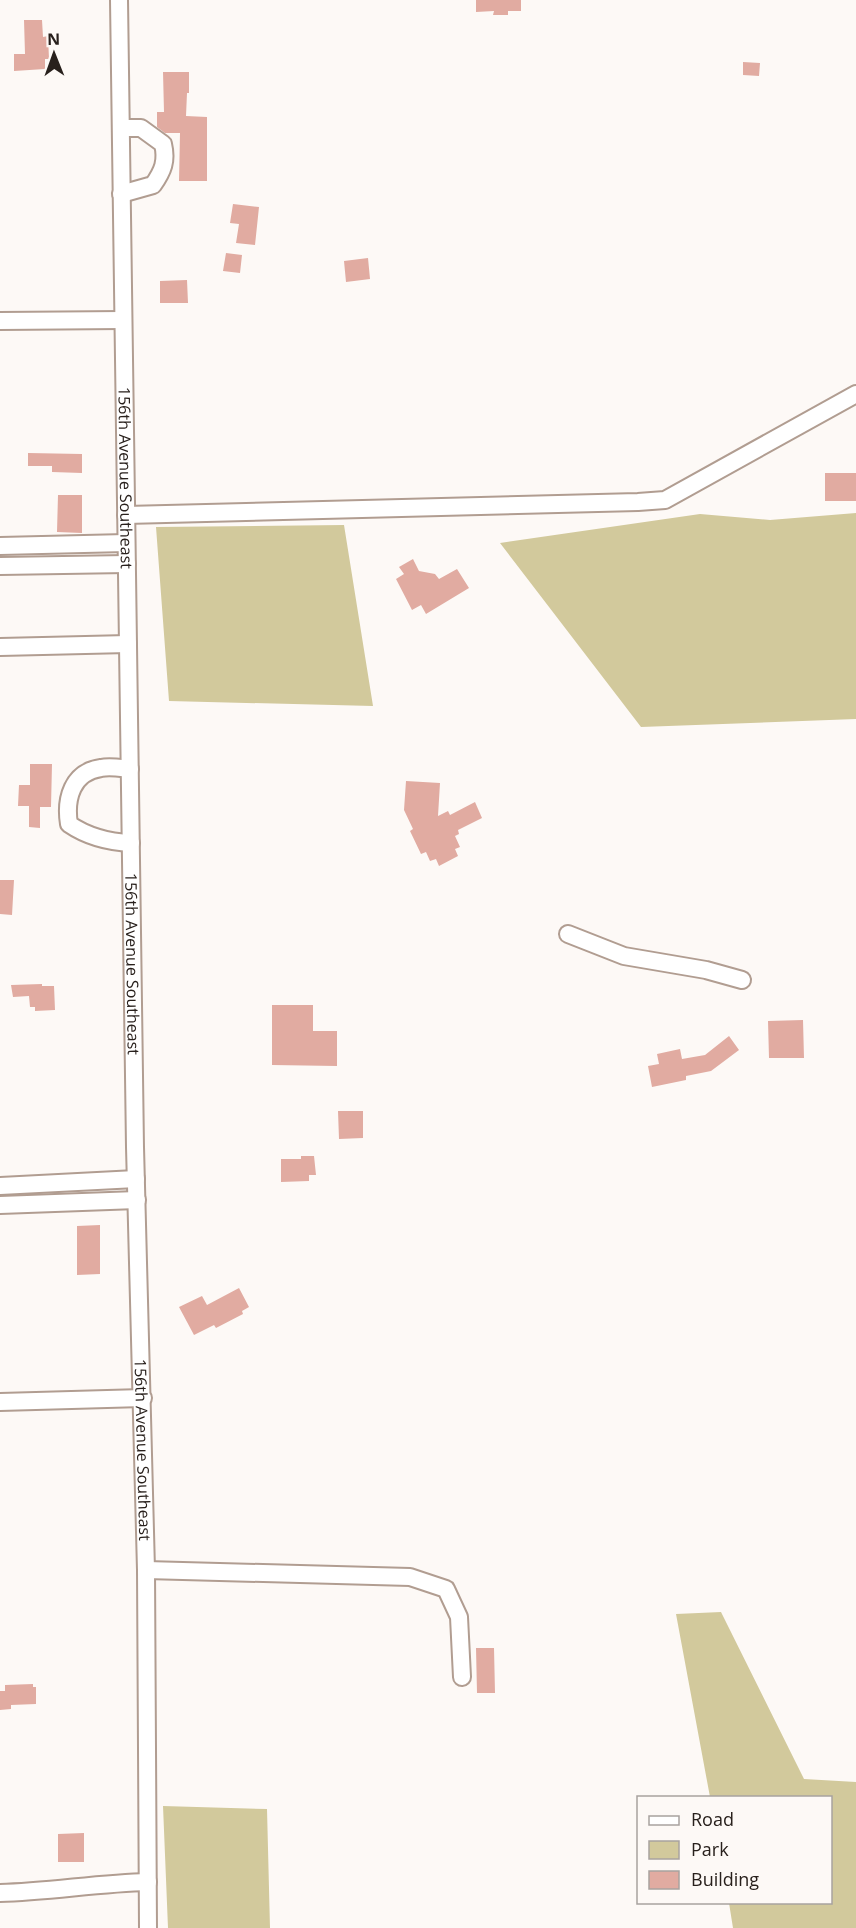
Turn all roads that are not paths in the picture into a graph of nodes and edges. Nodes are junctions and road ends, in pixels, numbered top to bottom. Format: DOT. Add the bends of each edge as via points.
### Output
graph roads {
  1 [pos="119,0"];
  2 [pos="121,128"];
  3 [pos="121,194"];
  4 [pos="123,320"];
  5 [pos="0,321"];
  6 [pos="856,394"];
  7 [pos="126,515"];
  8 [pos="126,543"];
  9 [pos="0,546"];
  10 [pos="127,564"];
  11 [pos="0,566"];
  12 [pos="128,644"];
  13 [pos="0,647"];
  14 [pos="130,769"];
  15 [pos="131,843"];
  16 [pos="568,934"];
  17 [pos="742,980"];
  18 [pos="136,1179"];
  19 [pos="0,1186"];
  20 [pos="137,1200"];
  21 [pos="0,1205"];
  22 [pos="143,1398"];
  23 [pos="0,1402"];
  24 [pos="146,1570"];
  25 [pos="462,1677"];
  26 [pos="148,1882"];
  27 [pos="0,1893"];
  28 [pos="148,1928"];
  1 -- 2 [label="street, 156th Avenue Southeast"];
  2 -- 3 [label="street, 156th Avenue Southeast"];
  2 -- 3 [label="street" via="141,128 163,144 165,154 164,167 153,185"];
  3 -- 4 [label="street, 156th Avenue Southeast"];
  4 -- 5 [label="street"];
  4 -- 7 [label="street, 156th Avenue Southeast"];
  6 -- 7 [label="street" via="665,500"];
  7 -- 8 [label="street, 156th Avenue Southeast"];
  8 -- 9 [label="street"];
  8 -- 10 [label="street, 156th Avenue Southeast"];
  10 -- 11 [label="street"];
  10 -- 12 [label="street, 156th Avenue Southeast"];
  12 -- 13 [label="street"];
  12 -- 14 [label="street, 156th Avenue Southeast"];
  14 -- 15 [label="street, 156th Avenue Southeast"];
  14 -- 15 [label="street" via="101,768 88,772 75,781 67,811 69,824 78,830"];
  15 -- 18 [label="street, 156th Avenue Southeast"];
  16 -- 17 [label="street" via="624,956"];
  18 -- 19 [label="street"];
  18 -- 20 [label="street, 156th Avenue Southeast"];
  20 -- 21 [label="street"];
  20 -- 22 [label="street, 156th Avenue Southeast"];
  22 -- 23 [label="street"];
  22 -- 24 [label="street, 156th Avenue Southeast"];
  24 -- 25 [label="street" via="411,1577 446,1589 459,1617"];
  24 -- 26 [label="street, 156th Avenue Southeast"];
  26 -- 27 [label="street"];
  26 -- 28 [label="street, 156th Avenue Southeast"];
}
